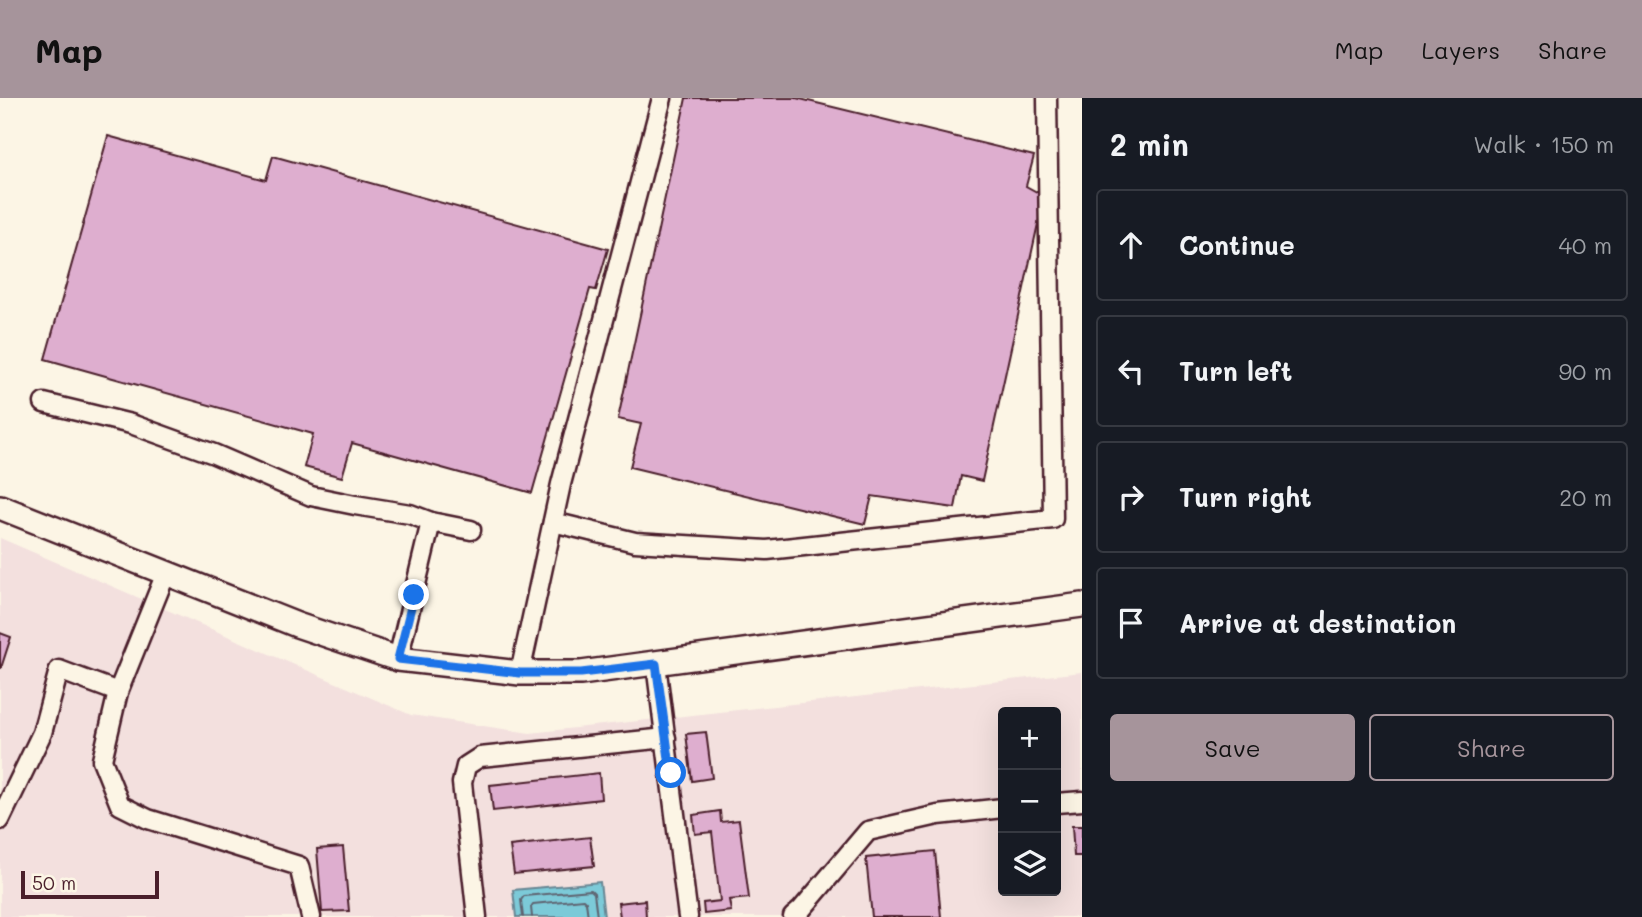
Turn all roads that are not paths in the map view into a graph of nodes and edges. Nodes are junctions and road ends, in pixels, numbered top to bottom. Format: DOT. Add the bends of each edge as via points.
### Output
graph roads {
  1 [pos="662,98"];
  2 [pos="1047,98"];
  3 [pos="44,403"];
  4 [pos="0,508"];
  5 [pos="431,522"];
  6 [pos="553,522"];
  7 [pos="471,530"];
  8 [pos="166,573"];
  9 [pos="1082,605"];
  10 [pos="398,659"];
  11 [pos="656,664"];
  12 [pos="520,673"];
  13 [pos="118,692"];
  14 [pos="666,738"];
  15 [pos="1082,800"];
  16 [pos="1061,802"];
  17 [pos="998,809"];
  18 [pos="0,820"];
  19 [pos="311,917"];
  20 [pos="477,917"];
  21 [pos="688,917"];
  22 [pos="793,917"];
  1 -- 6 [label="lane"];
  2 -- 6 [label="lane" via="1054,519 767,550 635,542"];
  3 -- 5 [label="lane" via="131,424 311,496 410,513"];
  4 -- 8 [label="main road"];
  5 -- 7 [label="lane"];
  5 -- 10 [label="lane"];
  6 -- 12 [label="lane"];
  8 -- 10 [label="main road"];
  8 -- 13 [label="lane"];
  9 -- 11 [label="main road"];
  10 -- 12 [label="main road"];
  11 -- 12 [label="main road" via="581,673"];
  11 -- 14 [label="lane"];
  13 -- 18 [label="lane" via="59,670 42,733"];
  13 -- 19 [label="lane" via="102,760 120,805 148,819 299,866"];
  14 -- 20 [label="lane" via="480,757 466,766 462,783"];
  14 -- 21 [label="lane"];
  15 -- 16 [label="lane"];
  17 -- 22 [label="lane" via="938,815 868,831"];
}
